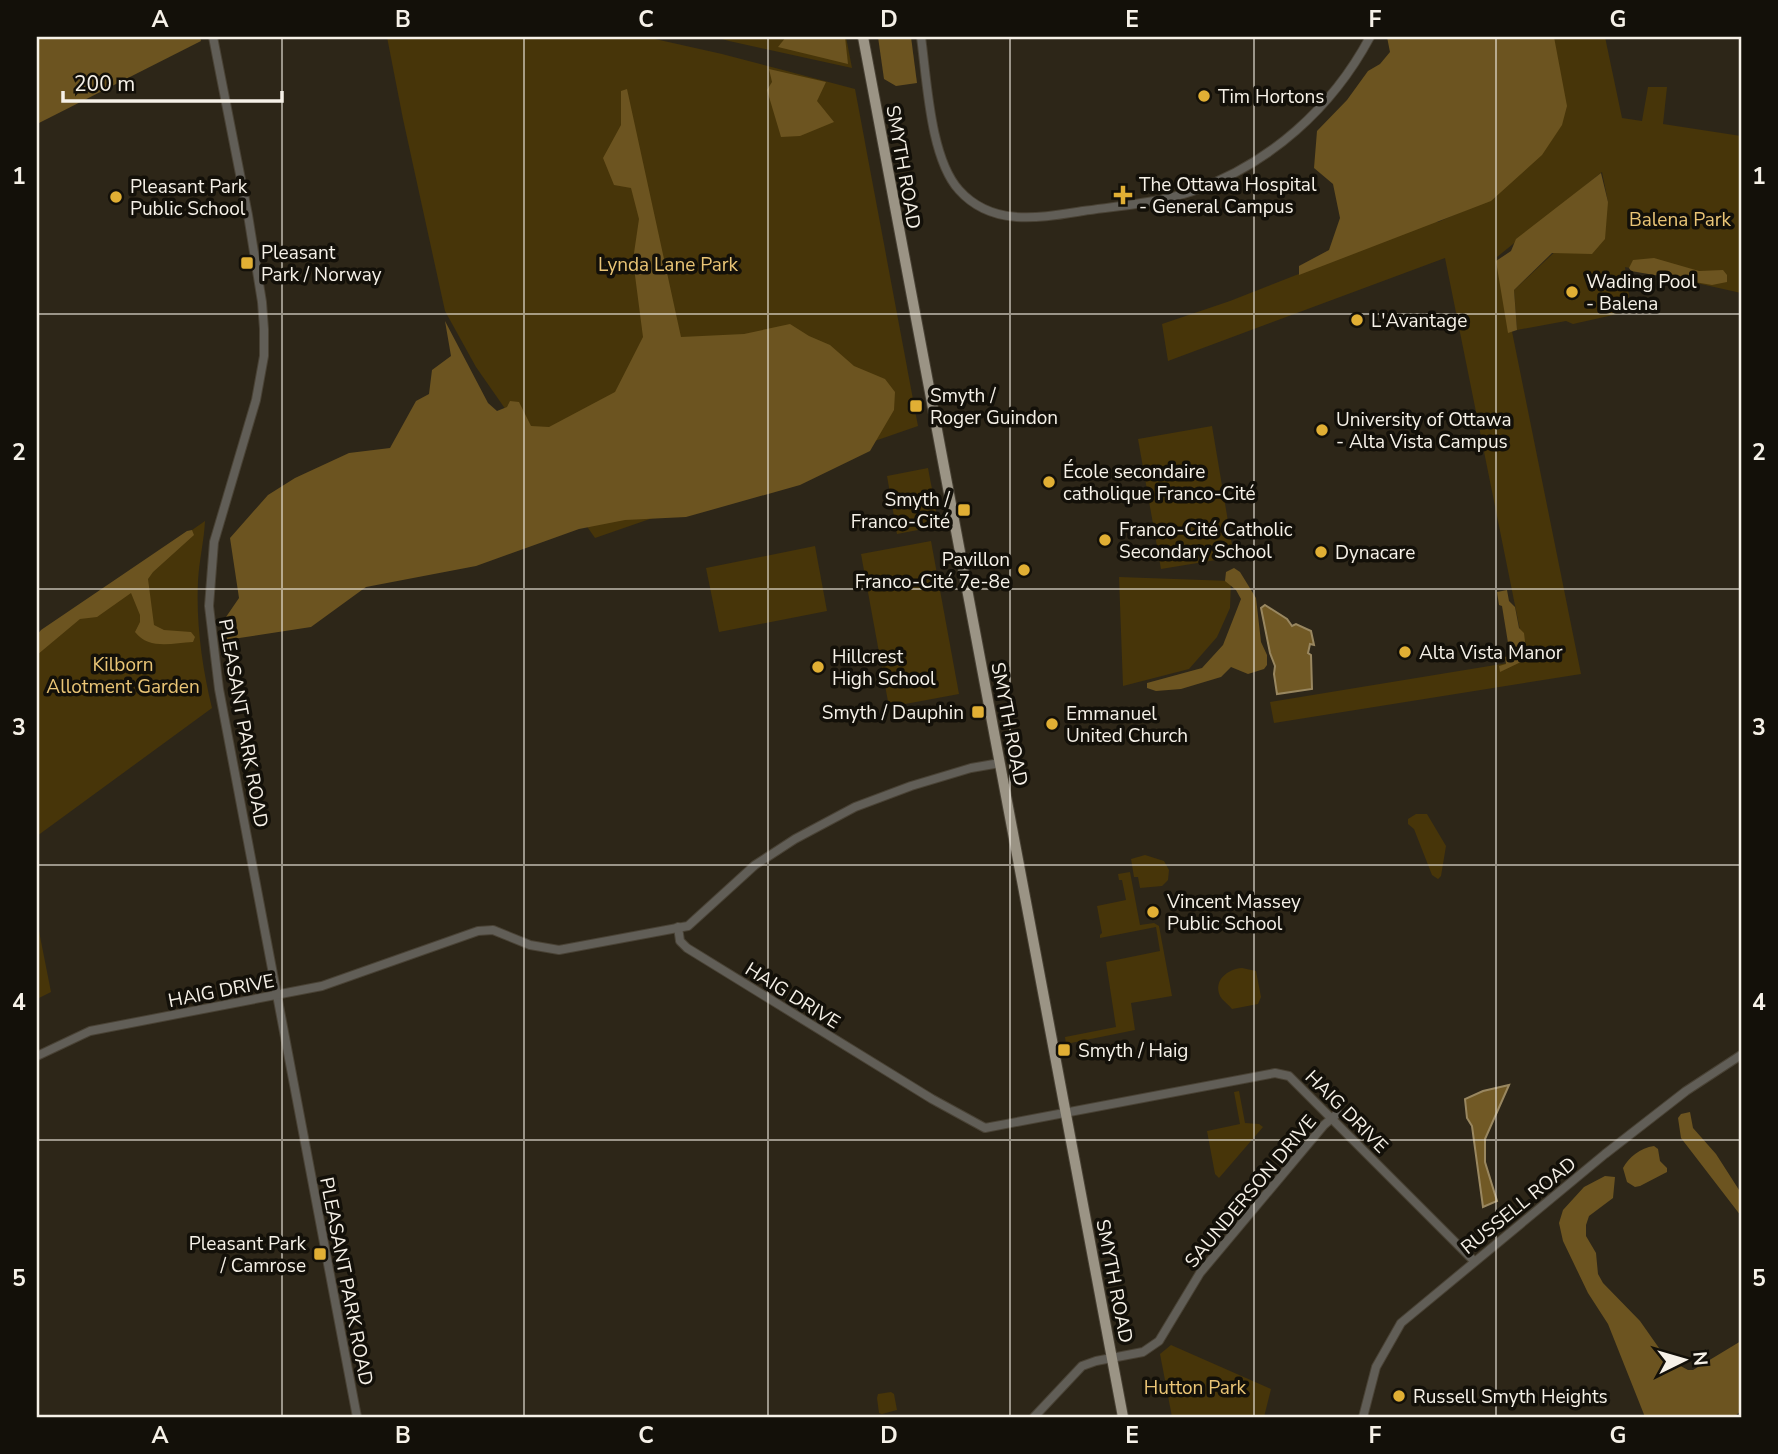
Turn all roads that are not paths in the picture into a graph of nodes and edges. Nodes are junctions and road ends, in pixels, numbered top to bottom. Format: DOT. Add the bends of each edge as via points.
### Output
graph roads {
  1 [pos="213,37"];
  2 [pos="863,37"];
  3 [pos="920,37"];
  4 [pos="1370,37"];
  5 [pos="1000,764"];
  6 [pos="678,928"];
  7 [pos="276,995"];
  8 [pos="1741,1055"];
  9 [pos="37,1056"];
  10 [pos="1066,1112"];
  11 [pos="1335,1116"];
  12 [pos="1474,1261"];
  13 [pos="1112,1358"];
  14 [pos="357,1417"];
  15 [pos="1034,1417"];
  16 [pos="1123,1417"];
  17 [pos="1363,1417"];
  1 -- 7 [label="street, PLEASANT PARK ROAD" via="262,302 264,356 252,415 214,542 209,606 219,689"];
  2 -- 5 [label="main road, SMYTH ROAD"];
  3 -- 4 [label="street" via="938,151 954,184 985,210 1021,219 1179,195 1242,168 1316,113"];
  5 -- 6 [label="street" via="971,768 855,807 755,865 693,922"];
  5 -- 10 [label="main road, SMYTH ROAD"];
  6 -- 7 [label="street, HAIG DRIVE" via="559,950 530,945 493,930 478,931 322,986"];
  6 -- 10 [label="street, HAIG DRIVE" via="682,944 972,1122 985,1128"];
  7 -- 9 [label="street, HAIG DRIVE" via="90,1031"];
  7 -- 14 [label="street, PLEASANT PARK ROAD"];
  8 -- 12 [label="street, RUSSELL ROAD" via="1686,1091"];
  10 -- 11 [label="street, HAIG DRIVE" via="1275,1073 1289,1076"];
  10 -- 13 [label="main road, SMYTH ROAD"];
  11 -- 12 [label="street, HAIG DRIVE"];
  11 -- 13 [label="street, SAUNDERSON DRIVE" via="1200,1273 1159,1341 1143,1352"];
  12 -- 17 [label="street, RUSSELL ROAD" via="1391,1337 1376,1367"];
  13 -- 15 [label="street, SAUNDERSON DRIVE" via="1082,1366"];
  13 -- 16 [label="main road, SMYTH ROAD"];
}
